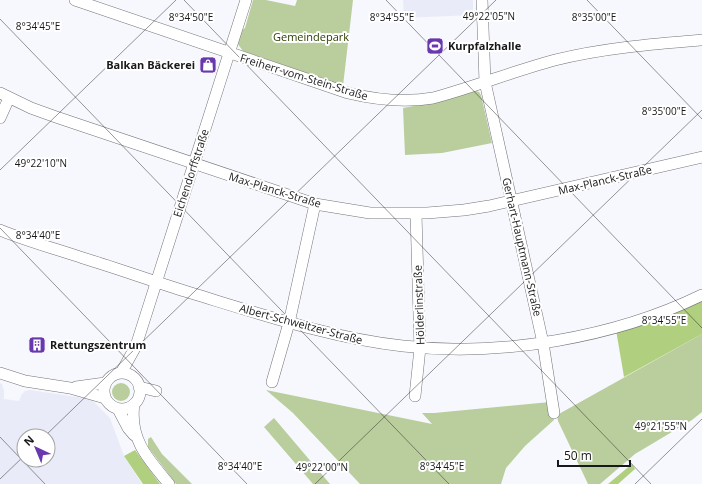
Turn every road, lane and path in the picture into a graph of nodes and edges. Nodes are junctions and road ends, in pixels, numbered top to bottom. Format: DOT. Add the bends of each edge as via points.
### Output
graph roads {
  1 [pos="75,0"];
  2 [pos="246,0"];
  3 [pos="482,0"];
  4 [pos="702,40"];
  5 [pos="229,53"];
  6 [pos="485,82"];
  7 [pos="4,96"];
  8 [pos="0,118"];
  9 [pos="702,157"];
  10 [pos="194,164"];
  11 [pos="512,201"];
  12 [pos="315,204"];
  13 [pos="416,214"];
  14 [pos="0,230"];
  15 [pos="156,282"];
  16 [pos="702,295"];
  17 [pos="289,323"];
  18 [pos="543,343"];
  19 [pos="136,346"];
  20 [pos="420,348"];
  21 [pos="121,372"];
  22 [pos="0,373"];
  23 [pos="272,382"];
  24 [pos="105,384"];
  25 [pos="70,388"];
  26 [pos="155,391"];
  27 [pos="137,392"];
  28 [pos="415,396"];
  29 [pos="105,398"];
  30 [pos="118,409"];
  31 [pos="554,413"];
  32 [pos="136,437"];
  33 [pos="169,484"];
  1 -- 5 [label="street, Freiherr-vom-Stein-Straße"];
  2 -- 5 [label="street, Eichendorffstraße"];
  3 -- 6 [label="street, Gerhart-Hauptmann-Straße"];
  4 -- 6 [label="street, Freiherr-vom-Stein-Straße" via="613,49 556,60"];
  5 -- 6 [label="street, Freiherr-vom-Stein-Straße" via="348,93 389,101 433,98"];
  5 -- 10 [label="street, Eichendorffstraße"];
  6 -- 11 [label="street, Gerhart-Hauptmann-Straße"];
  7 -- 8 [label="street"];
  7 -- 10 [label="street, Max-Planck-Straße" via="30,108"];
  9 -- 11 [label="street, Max-Planck-Straße"];
  10 -- 12 [label="street, Max-Planck-Straße"];
  10 -- 15 [label="street, Eichendorffstraße"];
  11 -- 13 [label="street, Max-Planck-Straße" via="464,210"];
  11 -- 18 [label="street, Gerhart-Hauptmann-Straße"];
  12 -- 13 [label="street, Max-Planck-Straße" via="370,213"];
  12 -- 17 [label="street"];
  13 -- 20 [label="street, Hölderlinstraße"];
  14 -- 15 [label="street, Albert-Schweitzer-Straße"];
  15 -- 17 [label="street, Albert-Schweitzer-Straße"];
  15 -- 19 [label="street, Eichendorffstraße"];
  16 -- 18 [label="street, Albert-Schweitzer-Straße" via="612,328"];
  17 -- 20 [label="street, Albert-Schweitzer-Straße" via="336,335"];
  17 -- 23 [label="street"];
  18 -- 20 [label="street, Albert-Schweitzer-Straße" via="494,348"];
  18 -- 31 [label="street, Gerhart-Hauptmann-Straße"];
  19 -- 21 [label="street, Eichendorffstraße"];
  19 -- 27 [label="street, Eichendorffstraße" via="134,371"];
  20 -- 28 [label="street, Hölderlinstraße"];
  21 -- 24 [label="street" via="111,376"];
  21 -- 27 [label="street" via="127,373"];
  22 -- 25 [label="street" via="25,381"];
  24 -- 25 [label="street"];
  24 -- 29 [label="street"];
  25 -- 29 [label="street"];
  26 -- 27 [label="street"];
  27 -- 30 [label="street" via="129,407"];
  27 -- 32 [label="street, Eichendorffstraße" via="133,414"];
  29 -- 30 [label="street"];
  30 -- 32 [label="street, Eichendorffstraße"];
  32 -- 33 [label="street, Eichendorffstraße" via="144,452"];
}
